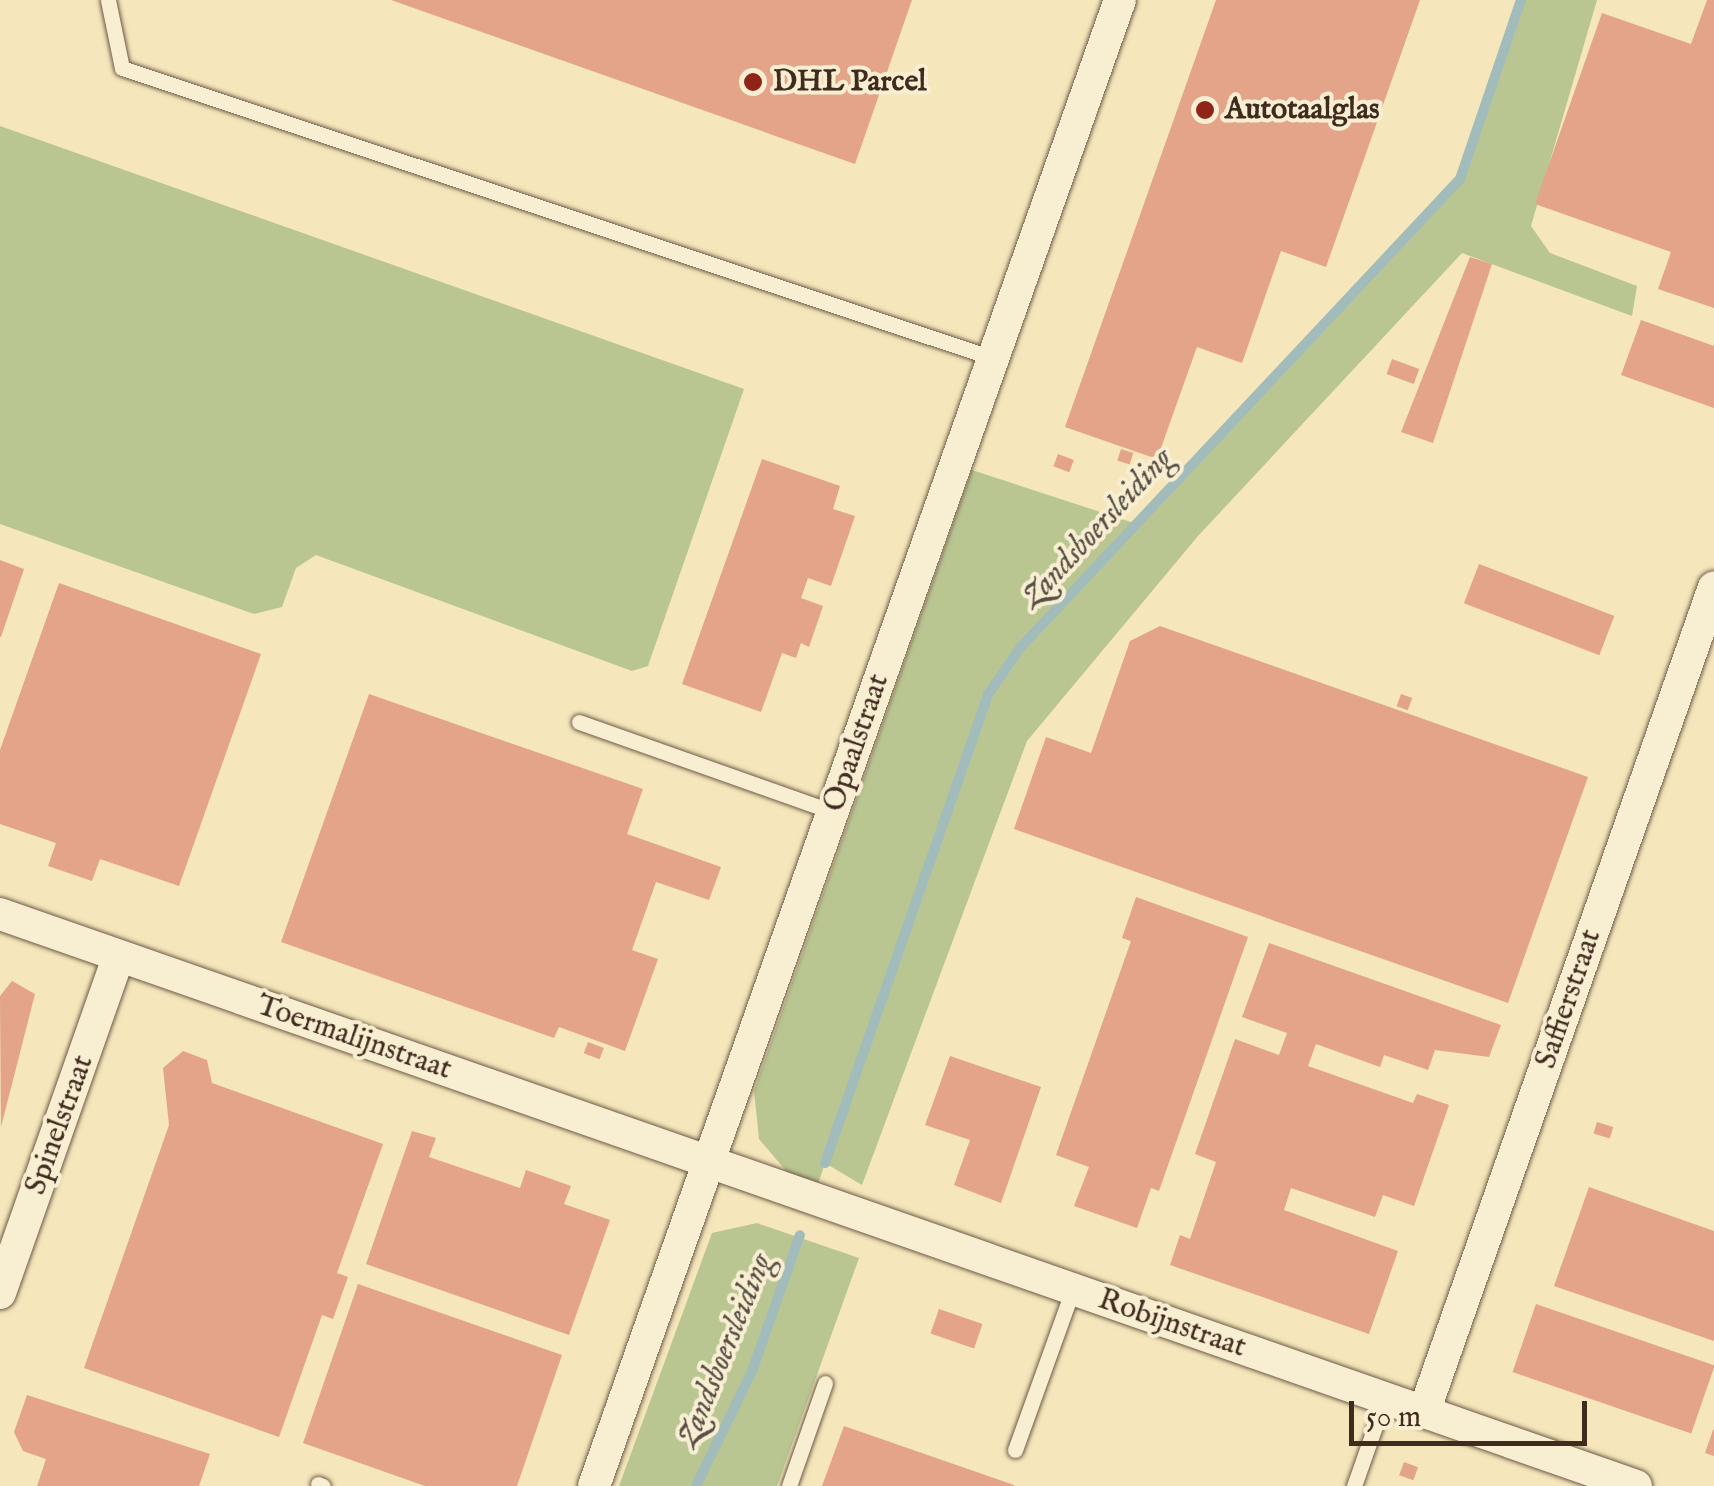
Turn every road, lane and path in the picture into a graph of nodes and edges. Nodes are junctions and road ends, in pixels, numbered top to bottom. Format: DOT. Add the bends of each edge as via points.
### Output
graph roads {
  1 [pos="108,0"];
  2 [pos="1120,0"];
  3 [pos="993,358"];
  4 [pos="1714,586"];
  5 [pos="579,722"];
  6 [pos="832,812"];
  7 [pos="0,914"];
  8 [pos="120,956"];
  9 [pos="709,1162"];
  10 [pos="1073,1289"];
  11 [pos="0,1293"];
  12 [pos="825,1383"];
  13 [pos="1385,1398"];
  14 [pos="1424,1412"];
  15 [pos="1015,1450"];
  16 [pos="594,1486"];
  17 [pos="788,1486"];
  18 [pos="1354,1486"];
  19 [pos="1636,1486"];
  1 -- 3 [label="lane" via="122,68"];
  2 -- 3 [label="street, Opaalstraat"];
  3 -- 6 [label="street, Opaalstraat"];
  4 -- 14 [label="street, Saffierstraat"];
  5 -- 6 [label="lane"];
  6 -- 9 [label="street, Opaalstraat"];
  7 -- 8 [label="street, Toermalijnstraat"];
  8 -- 9 [label="street, Toermalijnstraat"];
  8 -- 11 [label="street, Spinelstraat"];
  9 -- 10 [label="street, Robijnstraat"];
  9 -- 16 [label="street, Opaalstraat"];
  10 -- 13 [label="street, Robijnstraat"];
  10 -- 15 [label="lane"];
  12 -- 17 [label="lane"];
  13 -- 14 [label="street, Robijnstraat"];
  13 -- 18 [label="lane"];
  14 -- 19 [label="street, Robijnstraat"];
}
